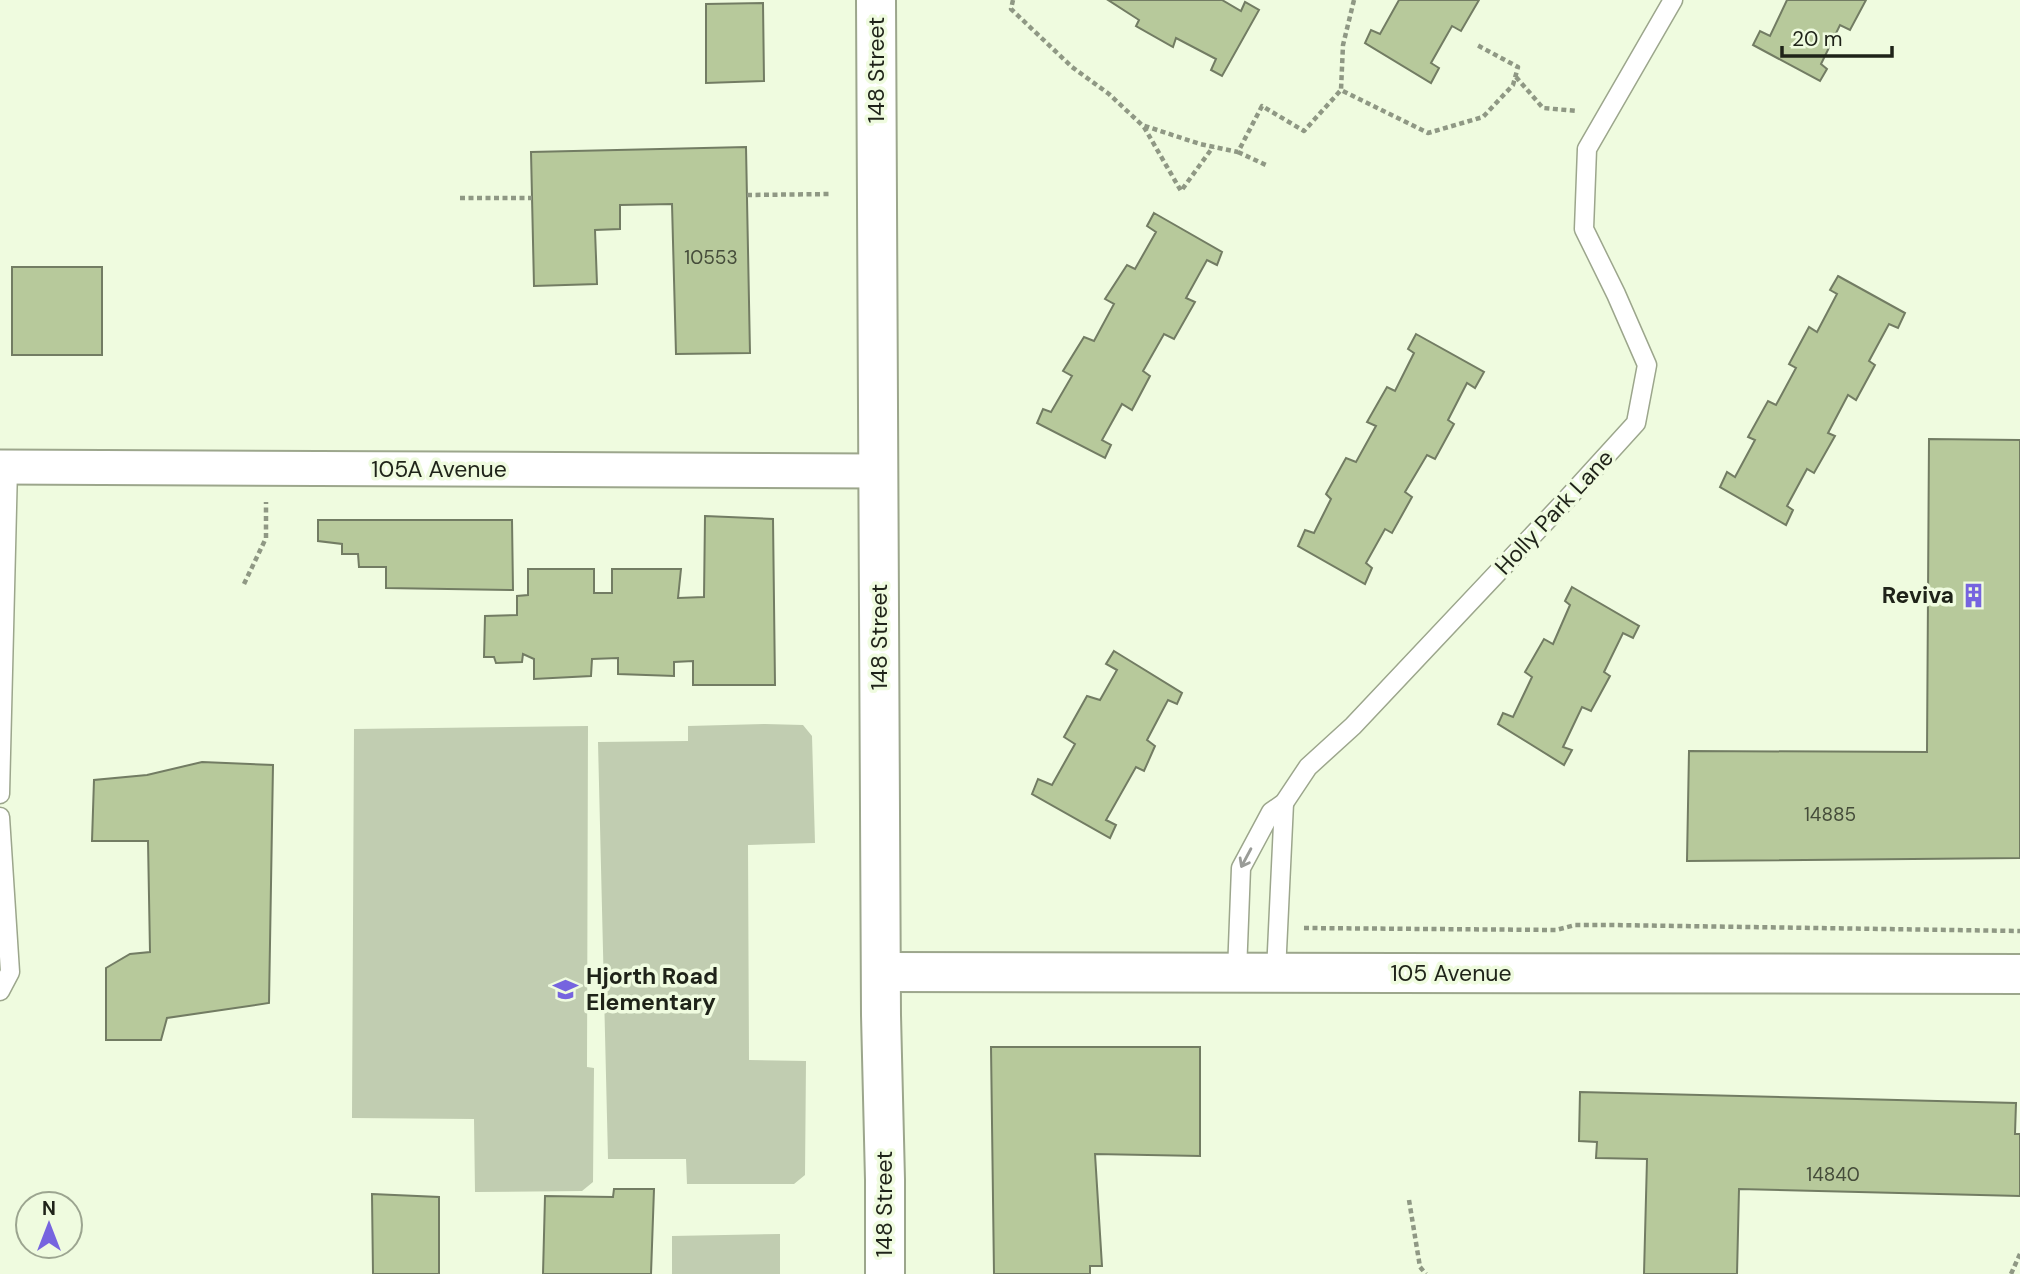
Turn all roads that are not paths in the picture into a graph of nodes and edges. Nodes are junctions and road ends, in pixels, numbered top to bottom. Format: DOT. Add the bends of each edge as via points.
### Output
graph roads {
  1 [pos="876,0"];
  2 [pos="1673,0"];
  3 [pos="4,467"];
  4 [pos="877,471"];
  5 [pos="0,794"];
  6 [pos="1284,803"];
  7 [pos="0,817"];
  8 [pos="882,972"];
  9 [pos="1237,972"];
  10 [pos="1276,972"];
  11 [pos="2020,974"];
  12 [pos="0,991"];
  13 [pos="885,1274"];
  1 -- 4 [label="main road, 148 Street"];
  2 -- 6 [label="lane, Holly Park Lane" via="1587,149 1584,229 1647,365 1636,423 1353,726 1308,767"];
  3 -- 4 [label="street, 105A Avenue"];
  3 -- 5 [label="lane"];
  4 -- 8 [label="main road, 148 Street"];
  6 -- 9 [label="lane, Holly Park Lane, one-way" via="1271,813 1241,868"];
  6 -- 10 [label="lane"];
  7 -- 12 [label="lane" via="10,972"];
  8 -- 9 [label="main road, 105 Avenue"];
  8 -- 13 [label="main road, 148 Street"];
  9 -- 10 [label="main road, 105 Avenue"];
  10 -- 11 [label="main road, 105 Avenue"];
}
